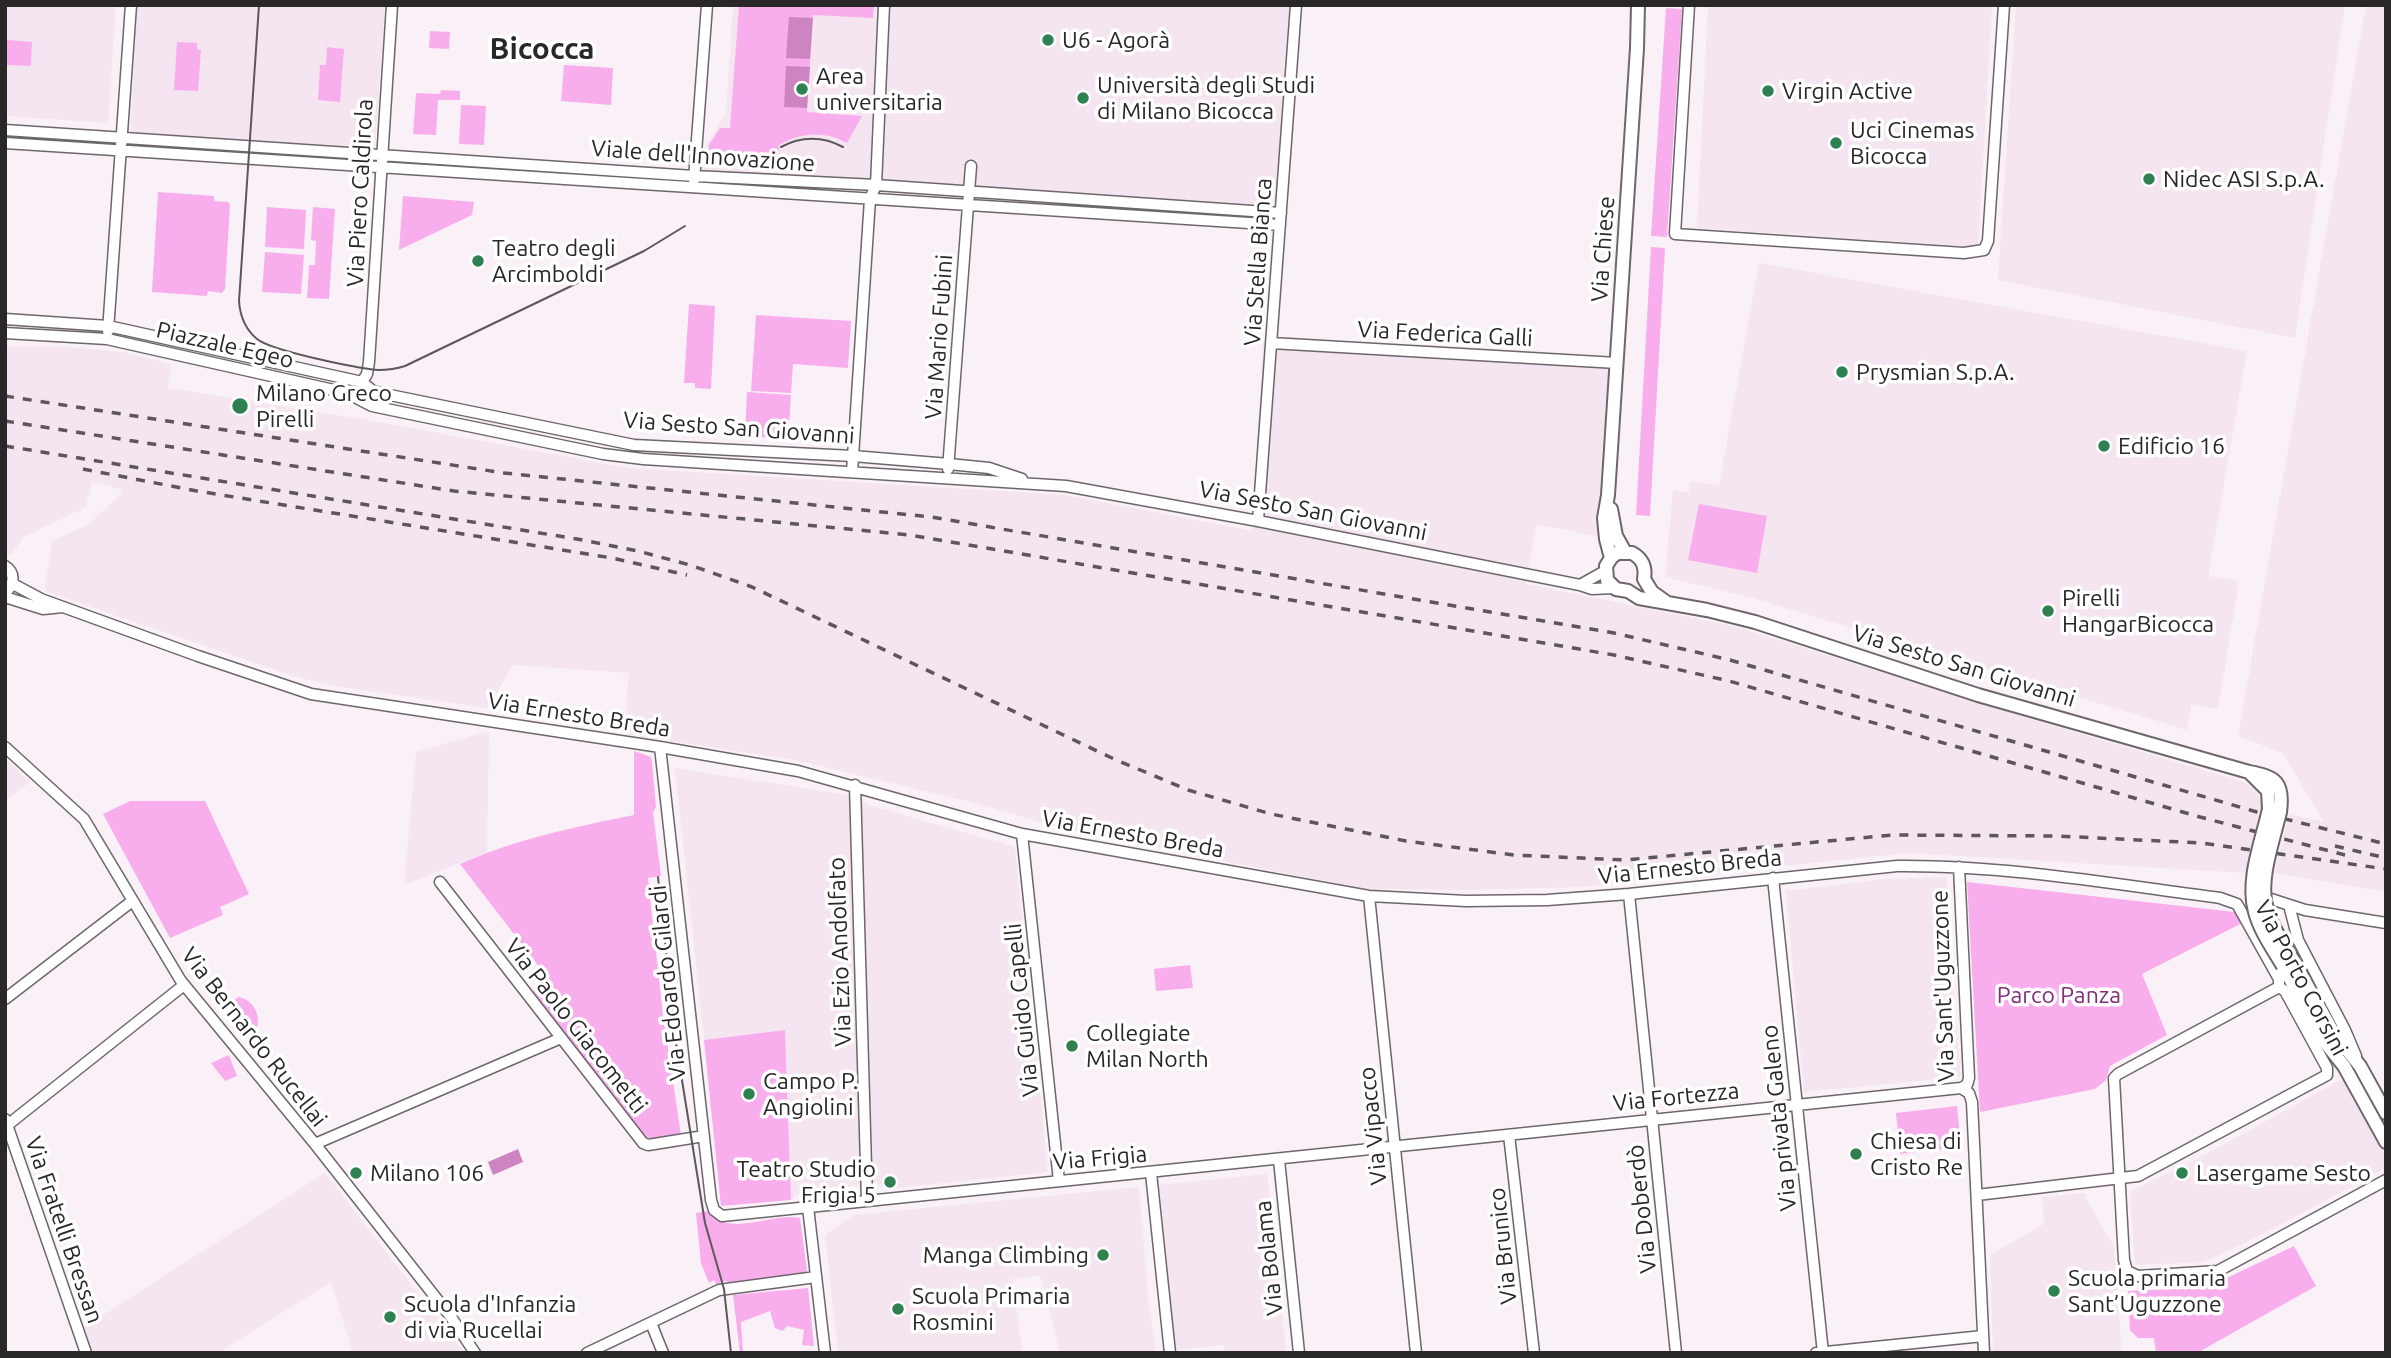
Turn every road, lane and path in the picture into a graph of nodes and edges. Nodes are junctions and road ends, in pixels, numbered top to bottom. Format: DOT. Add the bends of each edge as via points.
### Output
graph roads {
  1 [pos="131,5"];
  2 [pos="392,5"];
  3 [pos="707,5"];
  4 [pos="884,5"];
  5 [pos="1296,5"];
  6 [pos="1638,5"];
  7 [pos="2004,5"];
  8 [pos="1689,6"];
  9 [pos="5,130"];
  10 [pos="122,137"];
  11 [pos="5,143"];
  12 [pos="121,150"];
  13 [pos="382,154"];
  14 [pos="971,166"];
  15 [pos="382,167"];
  16 [pos="694,176"];
  17 [pos="876,185"];
  18 [pos="693,188"];
  19 [pos="969,191"];
  20 [pos="870,199"];
  21 [pos="969,204"];
  22 [pos="1281,213"];
  23 [pos="1280,225"];
  24 [pos="5,319"];
  25 [pos="108,326"];
  26 [pos="5,333"];
  27 [pos="107,339"];
  28 [pos="1272,342"];
  29 [pos="1617,363"];
  30 [pos="362,382"];
  31 [pos="372,406"];
  32 [pos="853,456"];
  33 [pos="949,464"];
  34 [pos="852,472"];
  35 [pos="934,476"];
  36 [pos="1036,483"];
  37 [pos="1608,495"];
  38 [pos="1258,521"];
  39 [pos="1625,552"];
  40 [pos="1611,558"];
  41 [pos="5,566"];
  42 [pos="1605,570"];
  43 [pos="1644,579"];
  44 [pos="13,584"];
  45 [pos="1580,585"];
  46 [pos="1614,588"];
  47 [pos="1628,591"];
  48 [pos="5,595"];
  49 [pos="1666,602"];
  50 [pos="63,607"];
  51 [pos="5,747"];
  52 [pos="660,747"];
  53 [pos="2249,772"];
  54 [pos="855,785"];
  55 [pos="1022,834"];
  56 [pos="1959,867"];
  57 [pos="1773,878"];
  58 [pos="440,883"];
  59 [pos="1629,894"];
  60 [pos="1369,896"];
  61 [pos="2241,899"];
  62 [pos="2271,899"];
  63 [pos="131,902"];
  64 [pos="2290,907"];
  65 [pos="2386,923"];
  66 [pos="2288,963"];
  67 [pos="184,985"];
  68 [pos="2279,987"];
  69 [pos="5,999"];
  70 [pos="561,1038"];
  71 [pos="2360,1066"];
  72 [pos="1961,1088"];
  73 [pos="1797,1104"];
  74 [pos="2386,1113"];
  75 [pos="1652,1119"];
  76 [pos="6,1124"];
  77 [pos="1509,1135"];
  78 [pos="704,1136"];
  79 [pos="2386,1142"];
  80 [pos="315,1144"];
  81 [pos="1395,1148"];
  82 [pos="1279,1160"];
  83 [pos="1151,1173"];
  84 [pos="2119,1178"];
  85 [pos="2386,1180"];
  86 [pos="1059,1181"];
  87 [pos="1977,1195"];
  88 [pos="867,1201"];
  89 [pos="808,1207"];
  90 [pos="717,1214"];
  91 [pos="816,1277"];
  92 [pos="651,1323"];
  93 [pos="1983,1336"];
  94 [pos="1823,1352"];
  95 [pos="86,1353"];
  96 [pos="475,1353"];
  97 [pos="587,1353"];
  98 [pos="663,1353"];
  99 [pos="825,1353"];
  100 [pos="1170,1353"];
  101 [pos="1299,1353"];
  102 [pos="1416,1353"];
  103 [pos="1534,1353"];
  104 [pos="1676,1353"];
  105 [pos="1816,1353"];
  106 [pos="1984,1353"];
  1 -- 10 [label="street"];
  2 -- 13 [label="street, Via Piero Caldirola"];
  3 -- 16 [label="street"];
  4 -- 17 [label="street"];
  5 -- 22 [label="street, Via Stella Bianca"];
  6 -- 29 [label="street, Via Chiese"];
  7 -- 8 [label="street" via="1988,241 1984,250 1964,253 1675,234"];
  9 -- 10 [label="street, Viale dell'Innovazione"];
  10 -- 12 [label="street"];
  10 -- 13 [label="street, Viale dell'Innovazione"];
  11 -- 12 [label="street, Viale dell'Innovazione"];
  12 -- 15 [label="street, Viale dell'Innovazione"];
  12 -- 25 [label="street"];
  13 -- 15 [label="street, Via Piero Caldirola"];
  13 -- 16 [label="street, Viale dell'Innovazione"];
  14 -- 19 [label="street, Via Mario Fubini"];
  15 -- 18 [label="street, Viale dell'Innovazione"];
  15 -- 30 [label="street, Via Piero Caldirola" via="369,362"];
  16 -- 17 [label="street, Viale dell'Innovazione"];
  16 -- 18 [label="street"];
  17 -- 19 [label="street, Viale dell'Innovazione"];
  17 -- 20 [label="street"];
  18 -- 20 [label="street, Viale dell'Innovazione"];
  19 -- 21 [label="street, Via Mario Fubini"];
  19 -- 22 [label="street, Viale dell'Innovazione"];
  20 -- 21 [label="street, Viale dell'Innovazione"];
  20 -- 32 [label="street"];
  21 -- 23 [label="street, Viale dell'Innovazione"];
  21 -- 33 [label="street, Via Mario Fubini"];
  22 -- 23 [label="street, Via Stella Bianca"];
  23 -- 28 [label="street, Via Stella Bianca"];
  24 -- 25 [label="street, Piazzale Egeo"];
  25 -- 27 [label="street"];
  25 -- 30 [label="street, Piazzale Egeo"];
  26 -- 27 [label="street, Piazzale Egeo"];
  27 -- 31 [label="street, Piazzale Egeo" via="347,393"];
  28 -- 29 [label="street, Via Federica Galli"];
  28 -- 38 [label="street, Via Stella Bianca"];
  29 -- 37 [label="street, Via Chiese"];
  30 -- 32 [label="street, Via Sesto San Giovanni" via="385,394 634,445"];
  31 -- 34 [label="street, Via Sesto San Giovanni" via="604,454"];
  32 -- 33 [label="street, Via Sesto San Giovanni"];
  32 -- 34 [label="street"];
  33 -- 35 [label="street" via="948,472"];
  33 -- 36 [label="street, Via Sesto San Giovanni" via="989,468"];
  34 -- 35 [label="street, Via Sesto San Giovanni"];
  35 -- 36 [label="street, Via Sesto San Giovanni"];
  36 -- 38 [label="street, Via Sesto San Giovanni"];
  37 -- 39 [label="street, Via Chiese" via="1616,536"];
  37 -- 40 [label="street, Via Chiese" via="1605,527"];
  38 -- 45 [label="street, Via Sesto San Giovanni"];
  39 -- 40 [label="street"];
  39 -- 43 [label="street, Via Chiese" via="1642,560"];
  40 -- 42 [label="street"];
  41 -- 44 [label="street"];
  42 -- 45 [label="street"];
  42 -- 46 [label="street"];
  43 -- 47 [label="street"];
  43 -- 49 [label="street"];
  44 -- 48 [label="street, Via Ernesto Breda"];
  44 -- 50 [label="street, Via Ernesto Breda"];
  45 -- 46 [label="street, Via Sesto San Giovanni"];
  46 -- 47 [label="street, Via Sesto San Giovanni"];
  47 -- 49 [label="street, Via Sesto San Giovanni" via="1639,598"];
  48 -- 50 [label="street, Via Ernesto Breda" via="43,609"];
  49 -- 53 [label="street, Via Sesto San Giovanni" via="1755,622 1978,695"];
  50 -- 52 [label="street, Via Ernesto Breda" via="312,694"];
  51 -- 63 [label="street, Via Bernardo Rucellai" via="84,819"];
  52 -- 54 [label="street, Via Ernesto Breda"];
  52 -- 78 [label="street, Via Edoardo Gilardi"];
  53 -- 66 [label="street, Via Porto Corsini, bridge" via="2268,791 2275,810 2264,896"];
  54 -- 55 [label="street, Via Ernesto Breda"];
  54 -- 88 [label="street, Via Ezio Andolfato"];
  55 -- 60 [label="street, Via Ernesto Breda"];
  55 -- 86 [label="street, Via Guido Capelli"];
  56 -- 57 [label="street, Via Ernesto Breda" via="1898,866"];
  56 -- 61 [label="street, Via Ernesto Breda"];
  56 -- 72 [label="street, Via Sant'Uguzzone" via="1969,1079"];
  57 -- 59 [label="street, Via Ernesto Breda"];
  57 -- 73 [label="street, Via privata Galeno"];
  58 -- 70 [label="street, Via Paolo Giacometti"];
  59 -- 60 [label="street, Via Ernesto Breda" via="1488,901"];
  59 -- 75 [label="street, Via Doberdò"];
  60 -- 81 [label="street, Via Vipacco"];
  61 -- 68 [label="street, Via Porto Corsini"];
  62 -- 64 [label="street"];
  63 -- 67 [label="street, Via Bernardo Rucellai"];
  63 -- 69 [label="street"];
  64 -- 65 [label="street"];
  64 -- 71 [label="street, Via Porto Corsini" via="2300,944"];
  66 -- 71 [label="street, Via Porto Corsini"];
  66 -- 79 [label="street, Via Porto Corsini" via="2324,1041 2344,1066"];
  67 -- 76 [label="street"];
  67 -- 80 [label="street, Via Bernardo Rucellai"];
  68 -- 84 [label="street" via="2118,1074 2113,1081"];
  68 -- 84 [label="street, Via Porto Corsini" via="2328,1073 2145,1174"];
  70 -- 78 [label="street, Via Paolo Giacometti" via="643,1143"];
  70 -- 80 [label="street"];
  71 -- 74 [label="street, Via Porto Corsini"];
  72 -- 73 [label="street, Via Fortezza"];
  72 -- 87 [label="street, Via Sant'Uguzzone" via="1972,1102"];
  73 -- 75 [label="street, Via Fortezza"];
  73 -- 94 [label="street, Via privata Galeno"];
  75 -- 77 [label="street, Via Fortezza"];
  75 -- 104 [label="street, Via Doberdò"];
  76 -- 95 [label="street, Via Fratelli Bressan"];
  77 -- 81 [label="street, Via Fortezza"];
  77 -- 103 [label="street, Via Brunico"];
  78 -- 90 [label="street, Via Edoardo Gilardi" via="711,1204"];
  80 -- 96 [label="street, Via Bernardo Rucellai"];
  81 -- 82 [label="street, Via Frigia"];
  81 -- 102 [label="street, Via Vipacco"];
  82 -- 83 [label="street, Via Frigia"];
  82 -- 101 [label="street, Via Bolama"];
  83 -- 86 [label="street, Via Frigia"];
  83 -- 100 [label="street"];
  84 -- 85 [label="street" via="2124,1266 2138,1276 2218,1271"];
  84 -- 87 [label="street"];
  86 -- 88 [label="street, Via Frigia"];
  87 -- 93 [label="street, Via Sant'Uguzzone"];
  88 -- 89 [label="street, Via Frigia"];
  89 -- 90 [label="street, Via Frigia" via="726,1217"];
  89 -- 91 [label="street"];
  91 -- 92 [label="street" via="722,1289"];
  91 -- 99 [label="street"];
  92 -- 97 [label="street"];
  92 -- 98 [label="street"];
  93 -- 94 [label="street"];
  93 -- 106 [label="street, Via Sant'Uguzzone"];
  94 -- 105 [label="street"];
}
